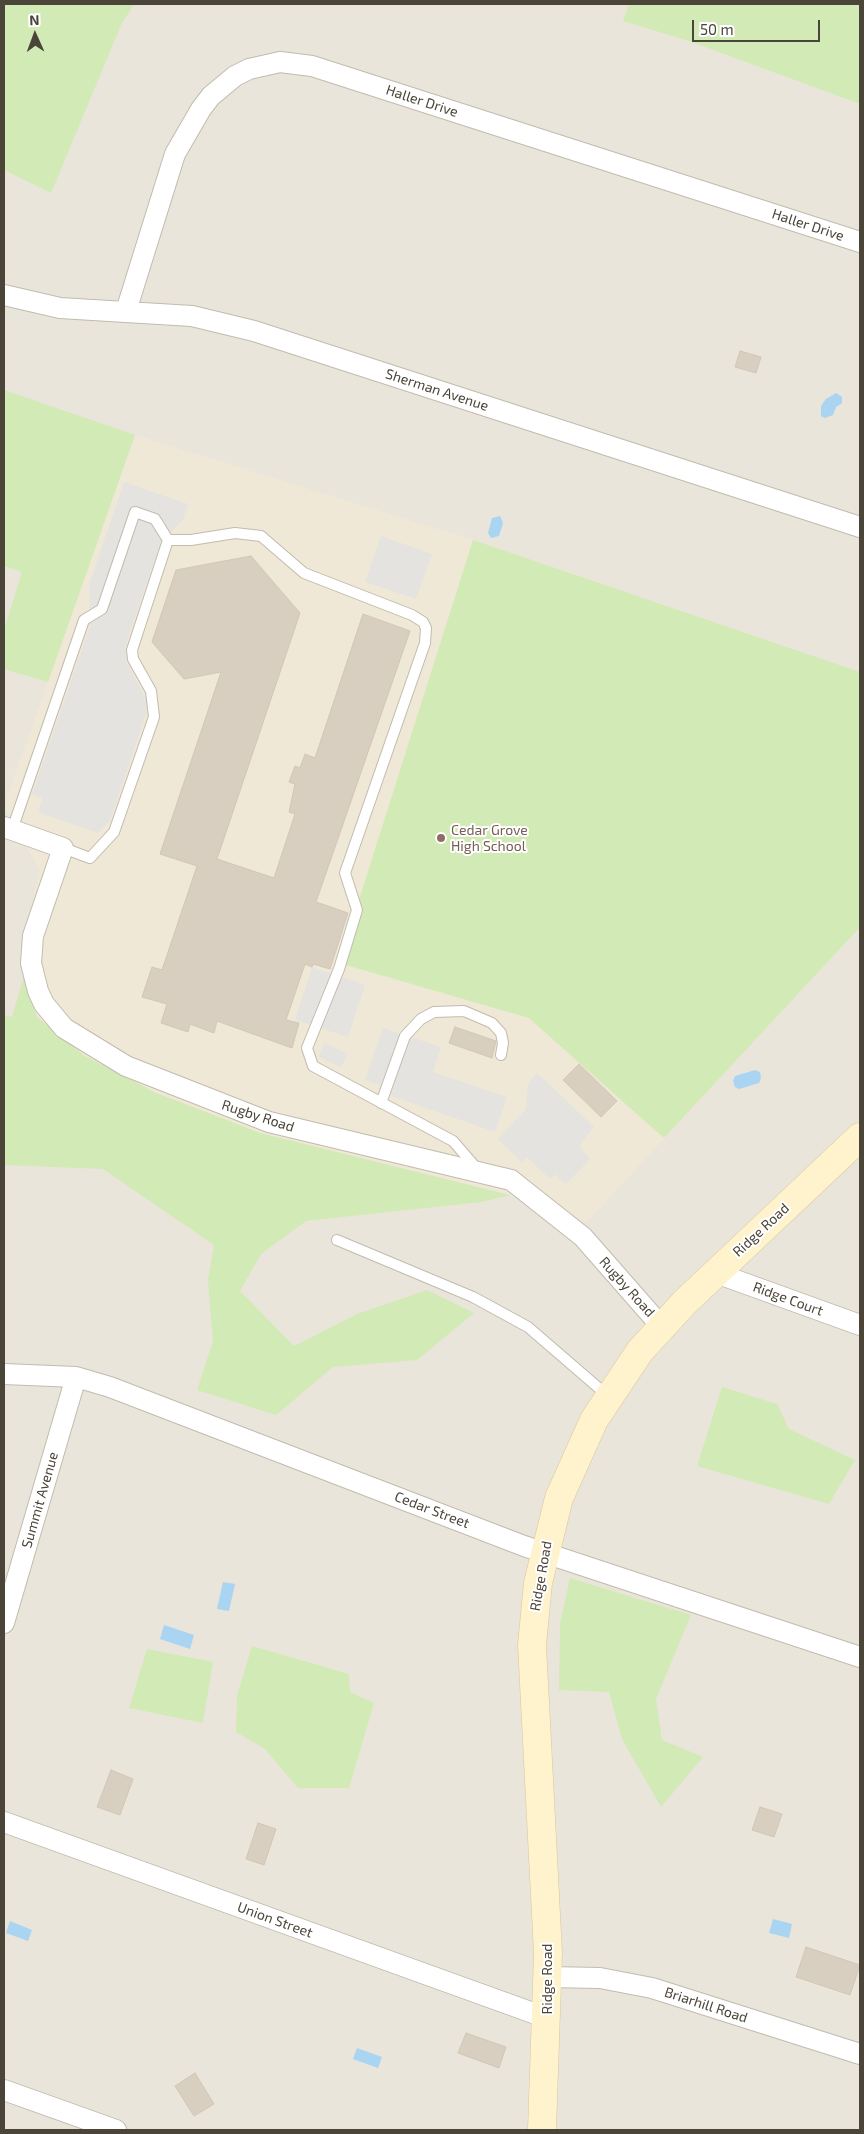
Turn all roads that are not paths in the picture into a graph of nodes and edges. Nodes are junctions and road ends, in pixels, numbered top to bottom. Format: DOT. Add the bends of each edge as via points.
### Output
graph roads {
  1 [pos="860,242"];
  2 [pos="4,295"];
  3 [pos="126,311"];
  4 [pos="860,527"];
  5 [pos="168,540"];
  6 [pos="8,828"];
  7 [pos="63,848"];
  8 [pos="501,1055"];
  9 [pos="381,1103"];
  10 [pos="860,1137"];
  11 [pos="480,1172"];
  12 [pos="337,1240"];
  13 [pos="716,1273"];
  14 [pos="860,1325"];
  15 [pos="661,1326"];
  16 [pos="4,1374"];
  17 [pos="76,1377"];
  18 [pos="608,1396"];
  19 [pos="543,1553"];
  20 [pos="4,1623"];
  21 [pos="860,1657"];
  22 [pos="4,1822"];
  23 [pos="548,1976"];
  24 [pos="547,2018"];
  25 [pos="860,2054"];
  26 [pos="4,2090"];
  27 [pos="116,2130"];
  28 [pos="542,2130"];
  1 -- 3 [label="street, Haller Drive" via="312,66 280,62 249,69 235,76 222,85 201,109 175,154"];
  2 -- 3 [label="street, Sherman Avenue" via="60,308"];
  3 -- 4 [label="street, Sherman Avenue" via="192,316 254,331"];
  5 -- 6 [label="lane" via="154,519 135,512 102,609 84,620"];
  5 -- 7 [label="lane" via="132,650 133,659 151,691 154,718 114,832 90,858"];
  5 -- 9 [label="lane" via="235,533 261,536 304,573 412,615 426,628 425,643 345,873 358,910 339,969 307,1048 313,1066"];
  6 -- 7 [label="street"];
  7 -- 11 [label="street, Rugby Road" via="31,949 38,991 53,1017 64,1028 126,1066 269,1122"];
  8 -- 9 [label="lane" via="501,1033 492,1023 464,1011 434,1012 421,1019 404,1036"];
  9 -- 11 [label="lane" via="453,1141"];
  10 -- 13 [label="main road, Ridge Road"];
  11 -- 15 [label="street, Rugby Road" via="511,1180 583,1237"];
  12 -- 18 [label="lane" via="473,1298 528,1327"];
  13 -- 14 [label="street, Ridge Court"];
  13 -- 15 [label="main road, Ridge Road"];
  15 -- 18 [label="main road, Ridge Road"];
  16 -- 17 [label="street, Cedar Street"];
  17 -- 19 [label="street, Cedar Street" via="110,1386"];
  17 -- 20 [label="street, Summit Avenue"];
  18 -- 19 [label="main road, Ridge Road" via="569,1472"];
  19 -- 21 [label="street, Cedar Street"];
  19 -- 23 [label="main road, Ridge Road" via="534,1614 532,1676"];
  22 -- 24 [label="street, Union Street"];
  23 -- 24 [label="main road, Ridge Road"];
  23 -- 25 [label="street, Briarhill Road" via="600,1978 652,1988"];
  24 -- 28 [label="main road, Ridge Road"];
  26 -- 27 [label="street"];
}
